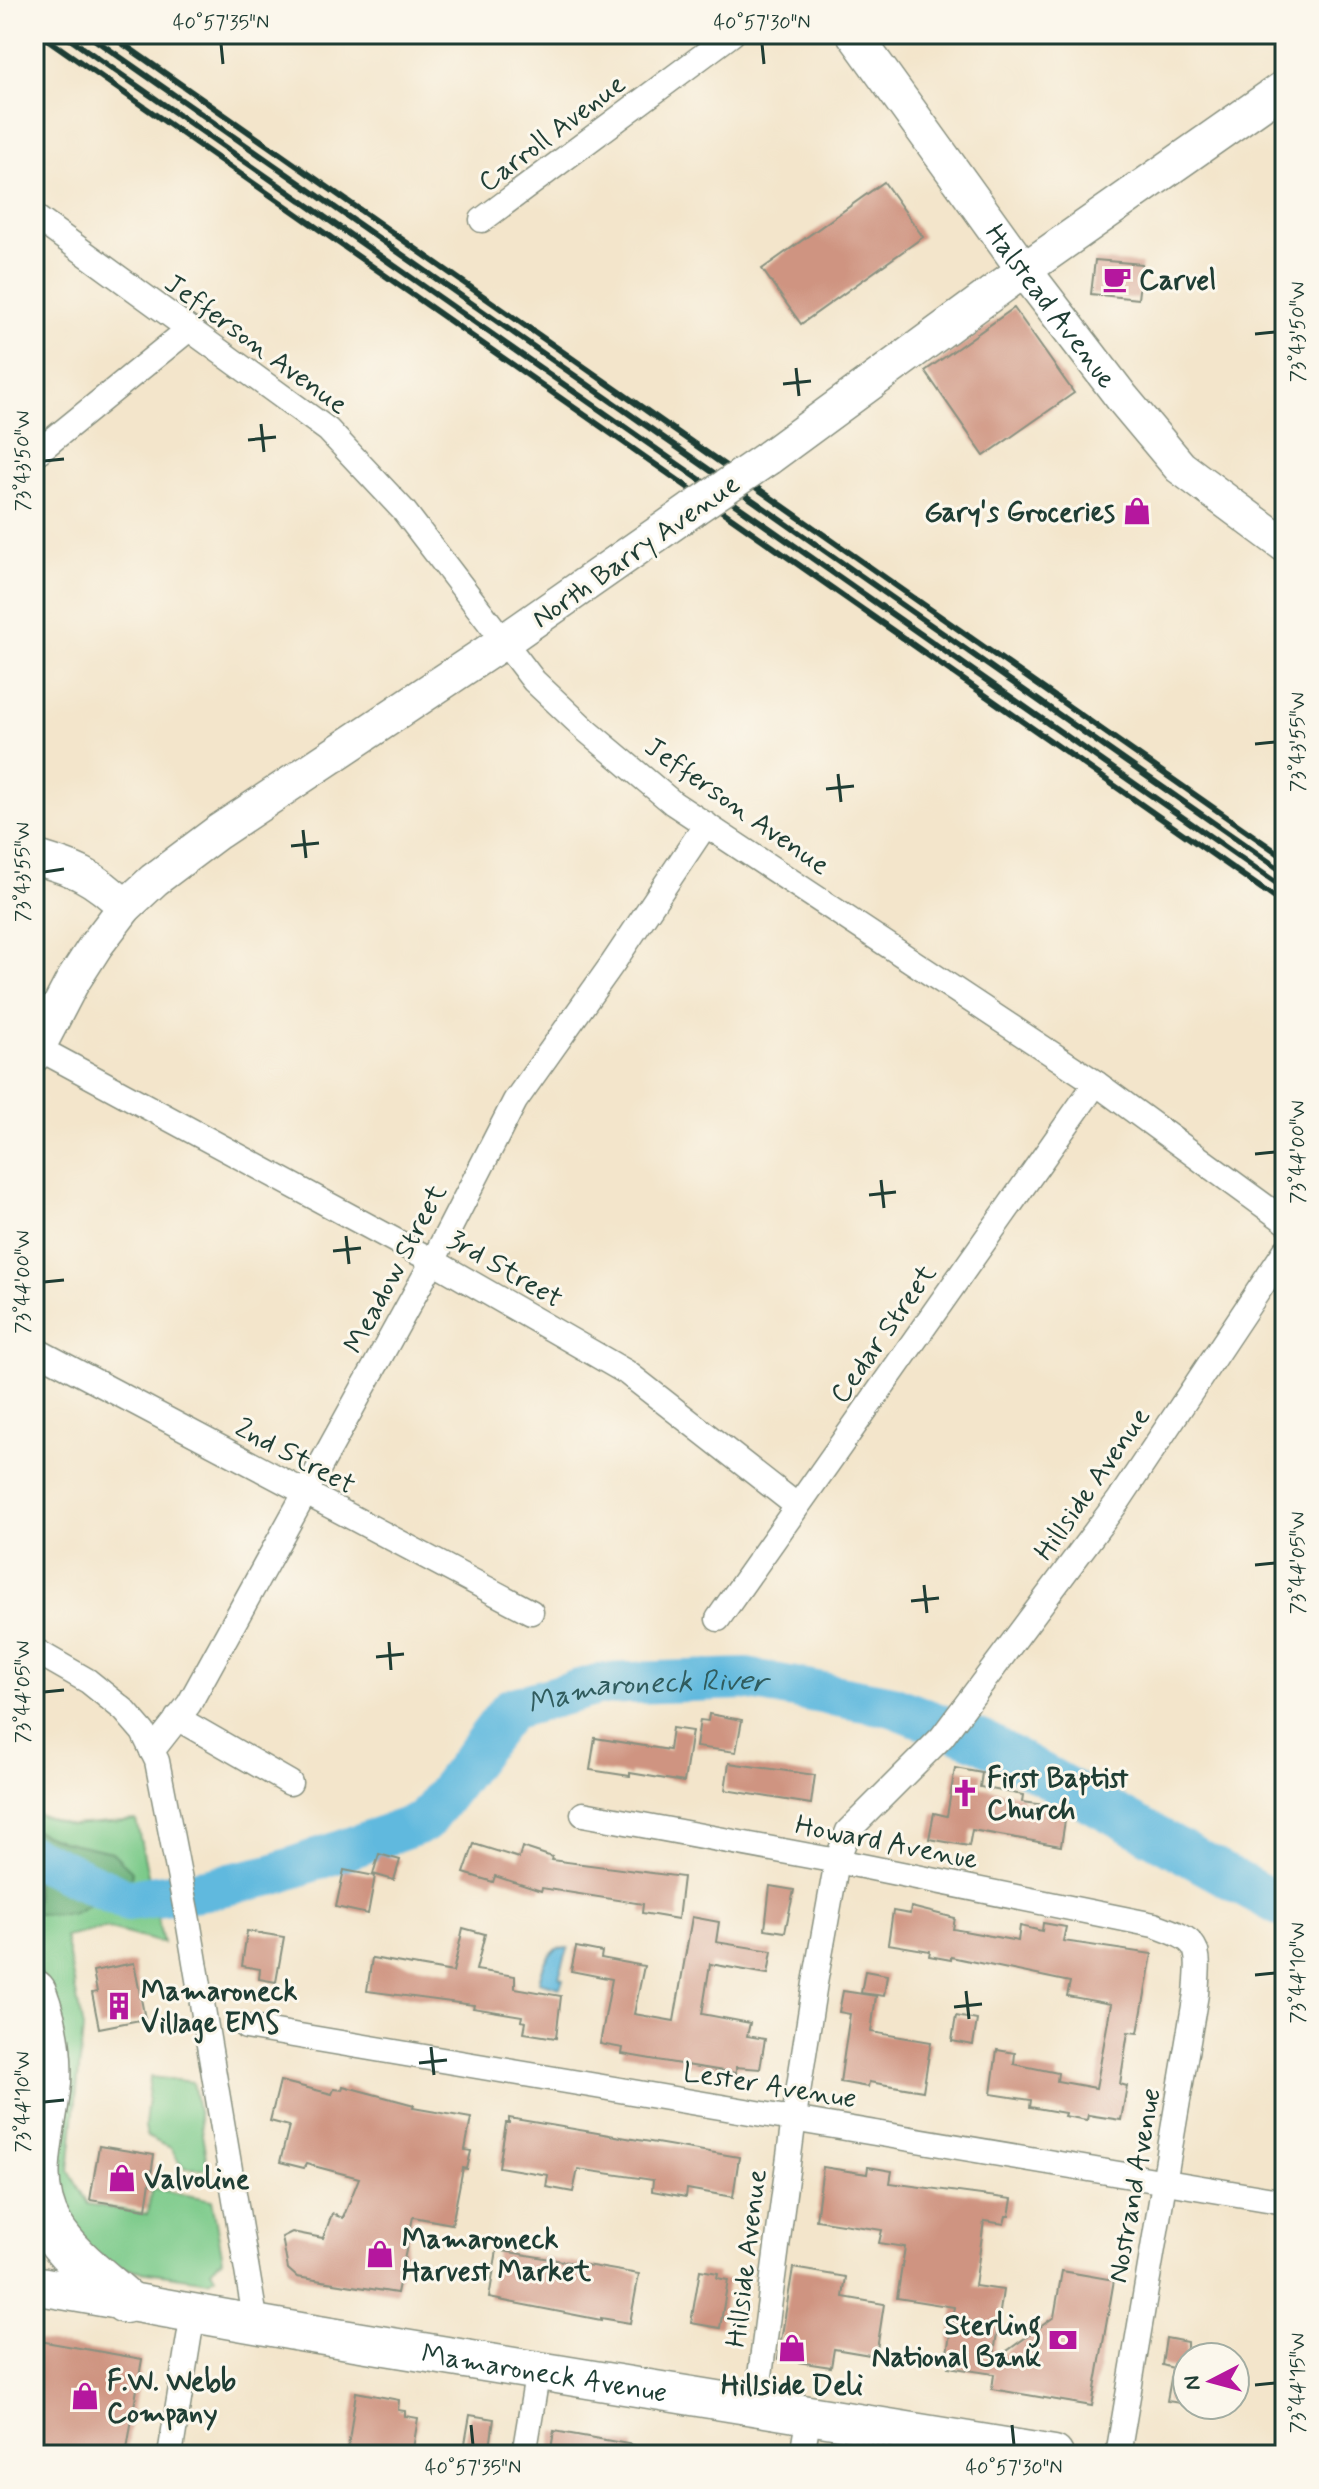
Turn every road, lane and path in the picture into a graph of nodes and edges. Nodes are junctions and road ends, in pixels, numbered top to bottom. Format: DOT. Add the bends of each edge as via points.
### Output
graph roads {
  1 [pos="732,34"];
  2 [pos="854,34"];
  3 [pos="1285,87"];
  4 [pos="34,216"];
  5 [pos="482,220"];
  6 [pos="1024,270"];
  7 [pos="189,329"];
  8 [pos="34,455"];
  9 [pos="1285,545"];
  10 [pos="503,642"];
  11 [pos="706,824"];
  12 [pos="34,857"];
  13 [pos="125,907"];
  14 [pos="36,1052"];
  15 [pos="1096,1083"];
  16 [pos="1285,1221"];
  17 [pos="1285,1251"];
  18 [pos="433,1261"];
  19 [pos="34,1349"];
  20 [pos="306,1494"];
  21 [pos="796,1505"];
  22 [pos="531,1612"];
  23 [pos="718,1619"];
  24 [pos="34,1650"];
  25 [pos="177,1718"];
  26 [pos="152,1751"];
  27 [pos="290,1783"];
  28 [pos="583,1814"];
  29 [pos="837,1861"];
  30 [pos="1178,1934"];
  31 [pos="34,1992"];
  32 [pos="246,2027"];
  33 [pos="794,2118"];
  34 [pos="1163,2181"];
  35 [pos="1285,2202"];
  36 [pos="34,2285"];
  37 [pos="125,2301"];
  38 [pos="193,2313"];
  39 [pos="256,2324"];
  40 [pos="538,2370"];
  41 [pos="756,2406"];
  42 [pos="809,2415"];
  43 [pos="170,2455"];
  44 [pos="524,2455"];
  45 [pos="802,2455"];
  46 [pos="1054,2455"];
  47 [pos="1118,2455"];
  1 -- 5 [label="street, Carroll Avenue"];
  2 -- 6 [label="street, Halstead Avenue"];
  3 -- 6 [label="street, North Barry Avenue"];
  4 -- 7 [label="street, Jefferson Avenue"];
  6 -- 9 [label="street, Halstead Avenue" via="1180,467"];
  6 -- 10 [label="street, North Barry Avenue, bridge" via="768,458"];
  7 -- 8 [label="street"];
  7 -- 10 [label="street, Jefferson Avenue" via="328,430 404,511"];
  10 -- 11 [label="street, Jefferson Avenue" via="534,681 586,730"];
  10 -- 13 [label="street, North Barry Avenue" via="218,832"];
  11 -- 15 [label="street, Jefferson Avenue"];
  11 -- 18 [label="street, Meadow Street" via="515,1101"];
  12 -- 13 [label="street" via="81,871"];
  13 -- 14 [label="street, North Barry Avenue" via="71,984"];
  14 -- 18 [label="street, 3rd Street"];
  15 -- 16 [label="street, Jefferson Avenue"];
  15 -- 21 [label="street, Cedar Street"];
  17 -- 29 [label="street, Hillside Avenue" via="1119,1500 936,1743 848,1831"];
  18 -- 20 [label="street, Meadow Street"];
  18 -- 21 [label="street, 3rd Street" via="626,1372"];
  19 -- 20 [label="street, 2nd Street"];
  20 -- 22 [label="street, 2nd Street"];
  20 -- 25 [label="street, Meadow Street"];
  21 -- 23 [label="street, Cedar Street"];
  24 -- 26 [label="street" via="88,1681 124,1710"];
  25 -- 26 [label="street, Meadow Street"];
  25 -- 27 [label="street"];
  26 -- 39 [label="street" via="178,1867"];
  28 -- 29 [label="street, Howard Avenue"];
  29 -- 30 [label="street, Howard Avenue"];
  29 -- 33 [label="street, Hillside Avenue"];
  30 -- 34 [label="street, Nostrand Avenue" via="1194,1945 1199,1964"];
  31 -- 37 [label="highway" via="49,2059 36,2172 40,2201 67,2248"];
  32 -- 33 [label="street, Lester Avenue"];
  33 -- 34 [label="street, Lester Avenue"];
  33 -- 41 [label="street, Hillside Avenue"];
  34 -- 35 [label="street, Lester Avenue"];
  34 -- 47 [label="street, Nostrand Avenue"];
  36 -- 37 [label="main road, Mamaroneck Avenue"];
  37 -- 38 [label="main road, Mamaroneck Avenue"];
  38 -- 39 [label="main road, Mamaroneck Avenue"];
  38 -- 43 [label="street"];
  39 -- 40 [label="main road, Mamaroneck Avenue"];
  40 -- 41 [label="main road, Mamaroneck Avenue"];
  40 -- 44 [label="street"];
  41 -- 42 [label="main road, Mamaroneck Avenue"];
  42 -- 45 [label="street"];
  42 -- 46 [label="main road, Mamaroneck Avenue"];
}
